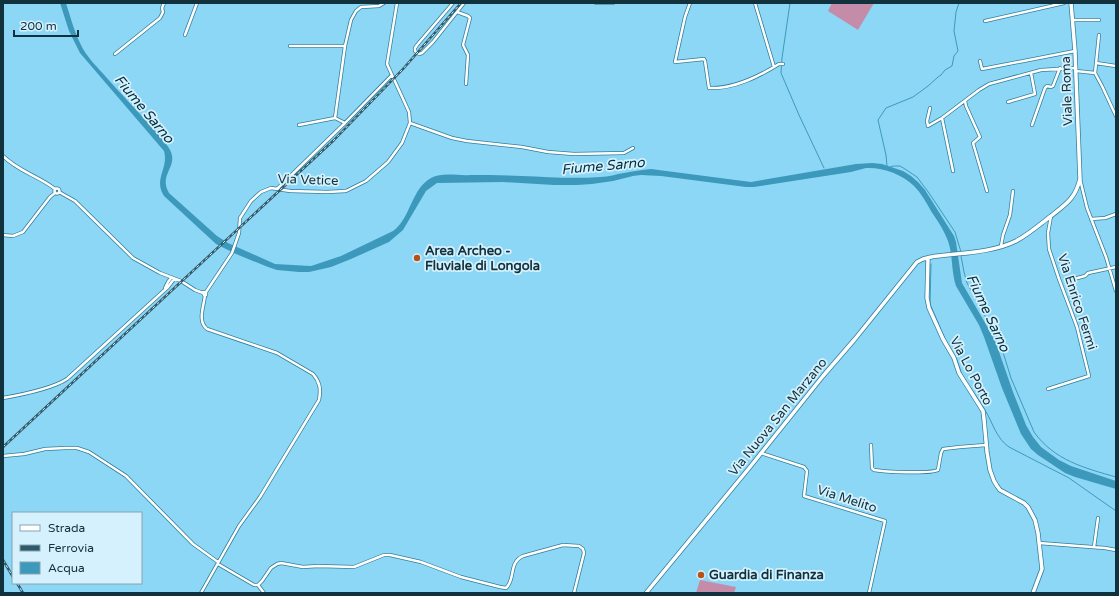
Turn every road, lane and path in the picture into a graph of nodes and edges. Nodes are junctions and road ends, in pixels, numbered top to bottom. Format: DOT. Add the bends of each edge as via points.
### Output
graph roads {
  1 [pos="164,3"];
  2 [pos="197,3"];
  3 [pos="384,3"];
  4 [pos="397,3"];
  5 [pos="454,3"];
  6 [pos="464,3"];
  7 [pos="596,3"];
  8 [pos="613,3"];
  9 [pos="690,3"];
  10 [pos="755,3"];
  11 [pos="1064,3"];
  12 [pos="1071,3"];
  13 [pos="457,12"];
  14 [pos="1073,20"];
  15 [pos="1099,20"];
  16 [pos="985,21"];
  17 [pos="185,35"];
  18 [pos="1099,35"];
  19 [pos="290,46"];
  20 [pos="345,46"];
  21 [pos="1075,51"];
  22 [pos="115,54"];
  23 [pos="980,61"];
  24 [pos="1096,63"];
  25 [pos="782,64"];
  26 [pos="1116,66"];
  27 [pos="774,68"];
  28 [pos="1060,68"];
  29 [pos="1076,69"];
  30 [pos="1095,72"];
  31 [pos="1031,73"];
  32 [pos="392,75"];
  33 [pos="466,84"];
  34 [pos="965,100"];
  35 [pos="1008,102"];
  36 [pos="930,108"];
  37 [pos="1116,116"];
  38 [pos="335,118"];
  39 [pos="942,118"];
  40 [pos="410,122"];
  41 [pos="345,123"];
  42 [pos="299,125"];
  43 [pos="1032,125"];
  44 [pos="633,148"];
  45 [pos="3,156"];
  46 [pos="953,171"];
  47 [pos="1080,179"];
  48 [pos="55,189"];
  49 [pos="276,189"];
  50 [pos="987,191"];
  51 [pos="1012,191"];
  52 [pos="59,192"];
  53 [pos="55,193"];
  54 [pos="1116,214"];
  55 [pos="1052,215"];
  56 [pos="1091,219"];
  57 [pos="3,235"];
  58 [pos="1001,246"];
  59 [pos="928,258"];
  60 [pos="1116,267"];
  61 [pos="1109,268"];
  62 [pos="166,276"];
  63 [pos="172,278"];
  64 [pos="1070,280"];
  65 [pos="168,282"];
  66 [pos="165,288"];
  67 [pos="1116,292"];
  68 [pos="205,293"];
  69 [pos="1048,389"];
  70 [pos="3,398"];
  71 [pos="871,445"];
  72 [pos="986,445"];
  73 [pos="760,453"];
  74 [pos="3,456"];
  75 [pos="1098,518"];
  76 [pos="1039,543"];
  77 [pos="1094,547"];
  78 [pos="1116,550"];
  79 [pos="218,563"];
  80 [pos="258,585"];
  81 [pos="201,593"];
  82 [pos="264,593"];
  83 [pos="574,593"];
  84 [pos="646,593"];
  85 [pos="869,593"];
  86 [pos="1033,593"];
  1 -- 22 [label="street" via="160,18"];
  2 -- 17 [label="street"];
  3 -- 20 [label="street" via="359,8 352,20"];
  4 -- 32 [label="street" via="387,64"];
  5 -- 13 [label="street" via="417,45 415,51 422,54"];
  6 -- 13 [label="street"];
  7 -- 8 [label="street"];
  9 -- 27 [label="street" via="675,62 704,60 709,88 724,88"];
  10 -- 27 [label="street"];
  11 -- 16 [label="street"];
  12 -- 14 [label="street, Viale Roma"];
  13 -- 33 [label="street" via="470,18 463,45 468,55"];
  14 -- 15 [label="street"];
  14 -- 21 [label="street, Viale Roma"];
  18 -- 24 [label="street"];
  19 -- 20 [label="street"];
  20 -- 38 [label="street"];
  21 -- 23 [label="street" via="982,69"];
  21 -- 29 [label="street, Viale Roma"];
  24 -- 26 [label="street"];
  24 -- 30 [label="street"];
  25 -- 27 [label="street"];
  28 -- 29 [label="street"];
  28 -- 31 [label="street"];
  28 -- 43 [label="street" via="1053,86 1045,88"];
  29 -- 30 [label="street"];
  29 -- 47 [label="street, Viale Roma"];
  30 -- 37 [label="street"];
  31 -- 34 [label="street" via="989,84"];
  31 -- 35 [label="street" via="1035,94"];
  32 -- 40 [label="street" via="409,112"];
  32 -- 41 [label="street"];
  34 -- 39 [label="street"];
  34 -- 50 [label="street" via="980,137 973,143"];
  36 -- 39 [label="street" via="928,126"];
  38 -- 41 [label="street"];
  38 -- 42 [label="street"];
  39 -- 46 [label="street"];
  40 -- 44 [label="street" via="452,138 548,152 624,153"];
  40 -- 49 [label="street, Via Vetice" via="402,143 388,162 366,181 346,191"];
  41 -- 49 [label="street"];
  45 -- 48 [label="street" via="18,168"];
  47 -- 55 [label="street" via="1078,188 1068,202"];
  47 -- 56 [label="street"];
  48 -- 52 [label="street" via="58,188"];
  48 -- 53 [label="street"];
  49 -- 68 [label="street, Via Vetice" via="261,192 251,201 240,218 239,233 232,253"];
  51 -- 58 [label="street" via="1010,215"];
  52 -- 53 [label="street"];
  52 -- 62 [label="street" via="75,201 133,258"];
  53 -- 57 [label="street" via="23,232 13,236"];
  54 -- 56 [label="street"];
  55 -- 58 [label="street" via="1025,236"];
  55 -- 69 [label="street, Via Enrico Fermi" via="1048,233 1049,249 1077,327 1089,376"];
  56 -- 61 [label="street"];
  58 -- 59 [label="street"];
  59 -- 72 [label="street, Via Lo Porto" via="929,308 962,379 983,411"];
  59 -- 73 [label="street, Via Nuova San Marzano" via="915,264"];
  60 -- 61 [label="street"];
  61 -- 64 [label="street"];
  61 -- 67 [label="street"];
  62 -- 63 [label="street"];
  62 -- 65 [label="street"];
  63 -- 65 [label="street"];
  63 -- 66 [label="street"];
  63 -- 68 [label="street"];
  65 -- 66 [label="street"];
  66 -- 70 [label="street" via="67,379 58,384"];
  68 -- 79 [label="street" via="202,325 207,329 278,353 313,374 321,392 319,400"];
  71 -- 72 [label="street" via="874,470 933,472 938,470 943,450"];
  72 -- 76 [label="street, Via Lo Porto" via="994,481 1000,490 1028,507 1035,520"];
  73 -- 84 [label="street, Via Nuova San Marzano"];
  73 -- 85 [label="street, Via Melito" via="804,467 807,471 804,496 885,521"];
  74 -- 79 [label="street" via="66,448 89,452 126,476 193,544"];
  75 -- 77 [label="street"];
  76 -- 77 [label="street"];
  76 -- 86 [label="street, Via Lo Porto" via="1042,569"];
  77 -- 78 [label="street"];
  79 -- 80 [label="street"];
  79 -- 81 [label="street"];
  80 -- 82 [label="street"];
  80 -- 83 [label="street" via="271,568 281,563 303,567 354,567 390,555 506,588 518,558 563,545 579,546 584,553"];
}
